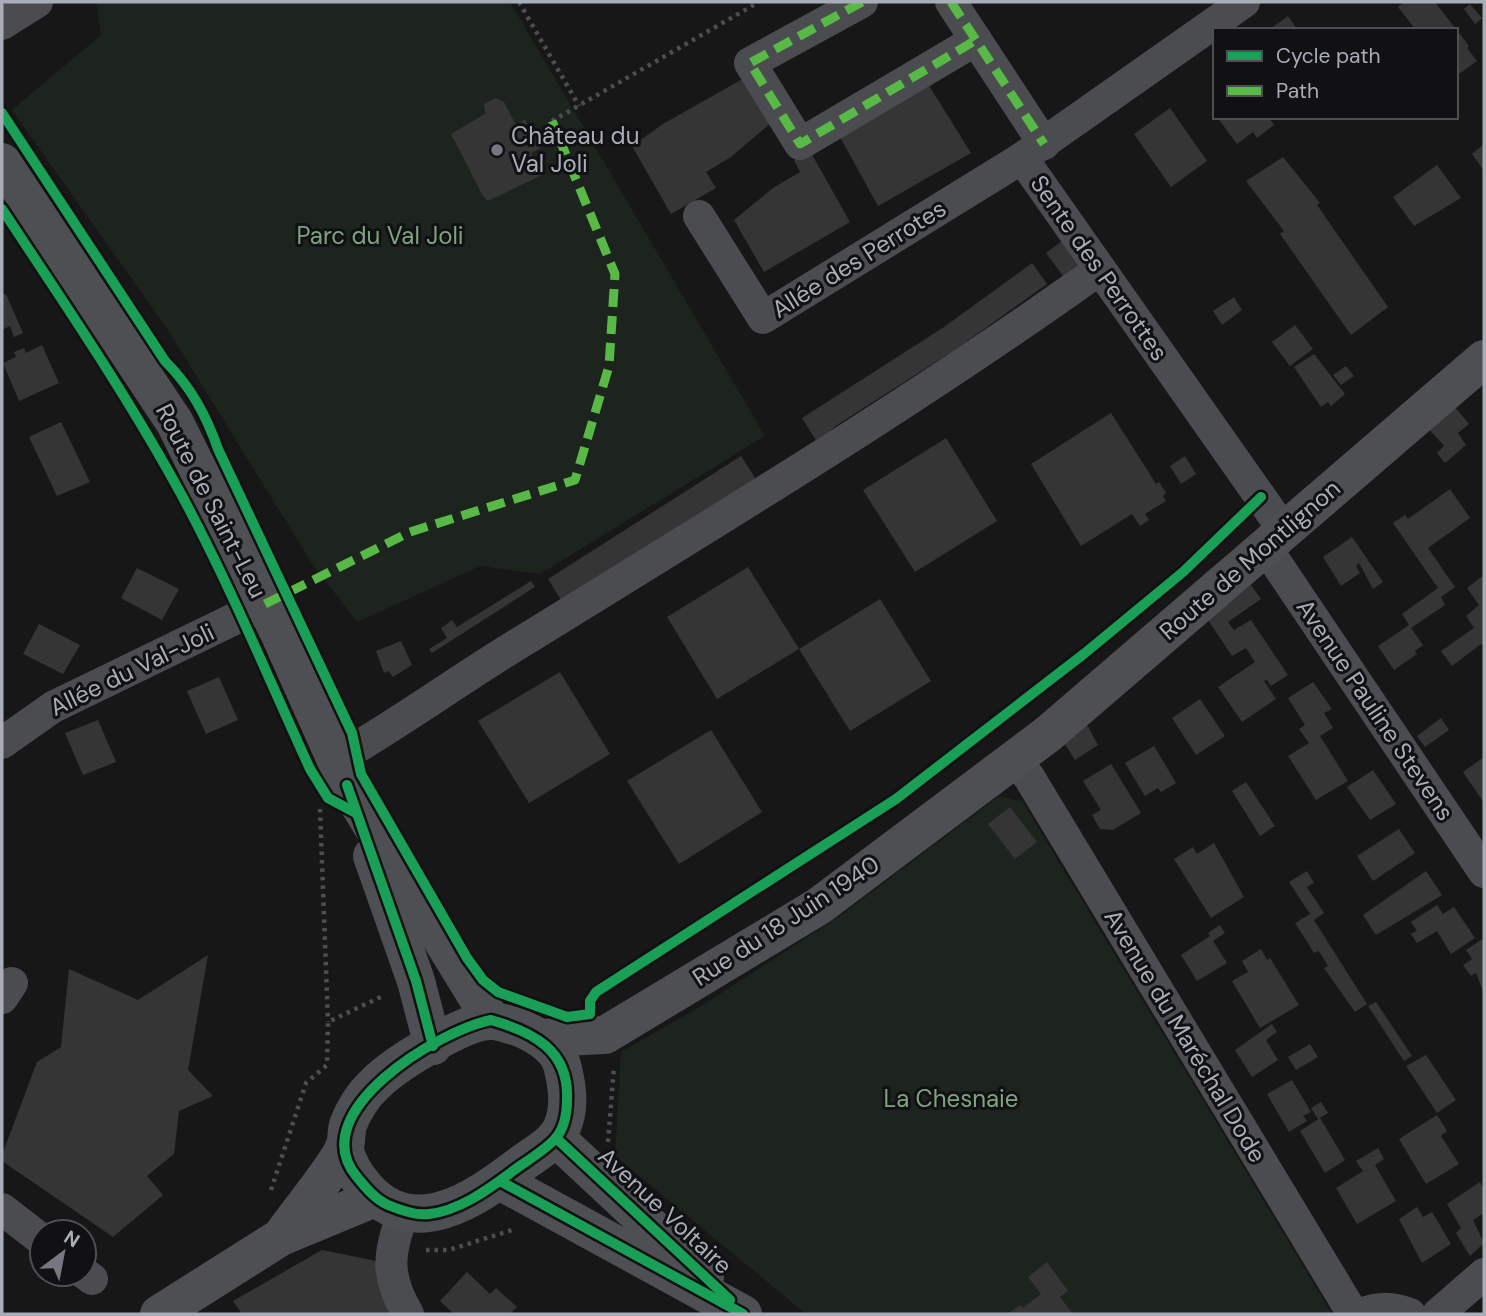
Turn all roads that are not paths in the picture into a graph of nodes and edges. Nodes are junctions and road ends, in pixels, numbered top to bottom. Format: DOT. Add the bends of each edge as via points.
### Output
graph roads {
  1 [pos="37,2"];
  2 [pos="862,2"];
  3 [pos="951,2"];
  4 [pos="1232,6"];
  5 [pos="2,24"];
  6 [pos="976,40"];
  7 [pos="1033,151"];
  8 [pos="2,162"];
  9 [pos="699,216"];
  10 [pos="1100,270"];
  11 [pos="1484,359"];
  12 [pos="1275,540"];
  13 [pos="265,604"];
  14 [pos="2,743"];
  15 [pos="1016,760"];
  16 [pos="333,782"];
  17 [pos="1484,872"];
  18 [pos="491,1020"];
  19 [pos="540,1038"];
  20 [pos="433,1046"];
  21 [pos="610,1046"];
  22 [pos="568,1086"];
  23 [pos="556,1138"];
  24 [pos="344,1147"];
  25 [pos="500,1181"];
  26 [pos="390,1205"];
  27 [pos="2,1209"];
  28 [pos="28,1229"];
  29 [pos="281,1237"];
  30 [pos="1484,1274"];
  31 [pos="159,1314"];
  32 [pos="408,1314"];
  33 [pos="744,1314"];
  34 [pos="1353,1314"];
  35 [pos="1361,1314"];
  36 [pos="1410,1314"];
  37 [pos="1438,1314"];
  1 -- 5 [label="street"];
  2 -- 6 [label="street" via="750,62 800,144"];
  3 -- 6 [label="street"];
  4 -- 7 [label="street, Sente des Perrottes"];
  6 -- 7 [label="street"];
  7 -- 9 [label="street, Allée des Perrotes" via="763,318"];
  7 -- 10 [label="street, Sente des Perrottes"];
  8 -- 13 [label="main road, Route de Saint-Leu" via="175,422"];
  10 -- 12 [label="street, Sente des Perrottes"];
  10 -- 16 [label="street" via="814,463 527,638 407,718"];
  11 -- 12 [label="main road, Route de Montlignon"];
  12 -- 15 [label="main road, Route de Montlignon"];
  12 -- 17 [label="street, Avenue Pauline Stevens"];
  13 -- 14 [label="street, Allée du Val-Joli" via="53,707"];
  13 -- 16 [label="main road, Route de Saint-Leu"];
  15 -- 21 [label="main road, Rue du 18 Juin 1940" via="819,906"];
  15 -- 34 [label="street, Avenue du Maréchal Dode"];
  16 -- 18 [label="main road, Route de Saint-Leu"];
  16 -- 20 [label="main road, Route de Saint-Leu" via="416,981"];
  18 -- 19 [label="main road"];
  18 -- 20 [label="main road" via="473,1023"];
  19 -- 21 [label="main road, Rue du 18 Juin 1940"];
  19 -- 22 [label="main road" via="560,1060"];
  20 -- 24 [label="main road" via="373,1085 348,1126"];
  21 -- 22 [label="main road"];
  22 -- 23 [label="main road" via="563,1126"];
  23 -- 25 [label="main road"];
  23 -- 33 [label="main road, Avenue Voltaire"];
  24 -- 26 [label="main road" via="354,1174"];
  24 -- 29 [label="main road"];
  25 -- 26 [label="main road" via="460,1205 428,1215"];
  25 -- 33 [label="main road, Avenue Voltaire"];
  26 -- 29 [label="main road"];
  26 -- 32 [label="street" via="389,1261 395,1291"];
  27 -- 28 [label="street"];
  29 -- 31 [label="main road"];
  30 -- 37 [label="street"];
  35 -- 36 [label="street" via="1396,1308"];
}
